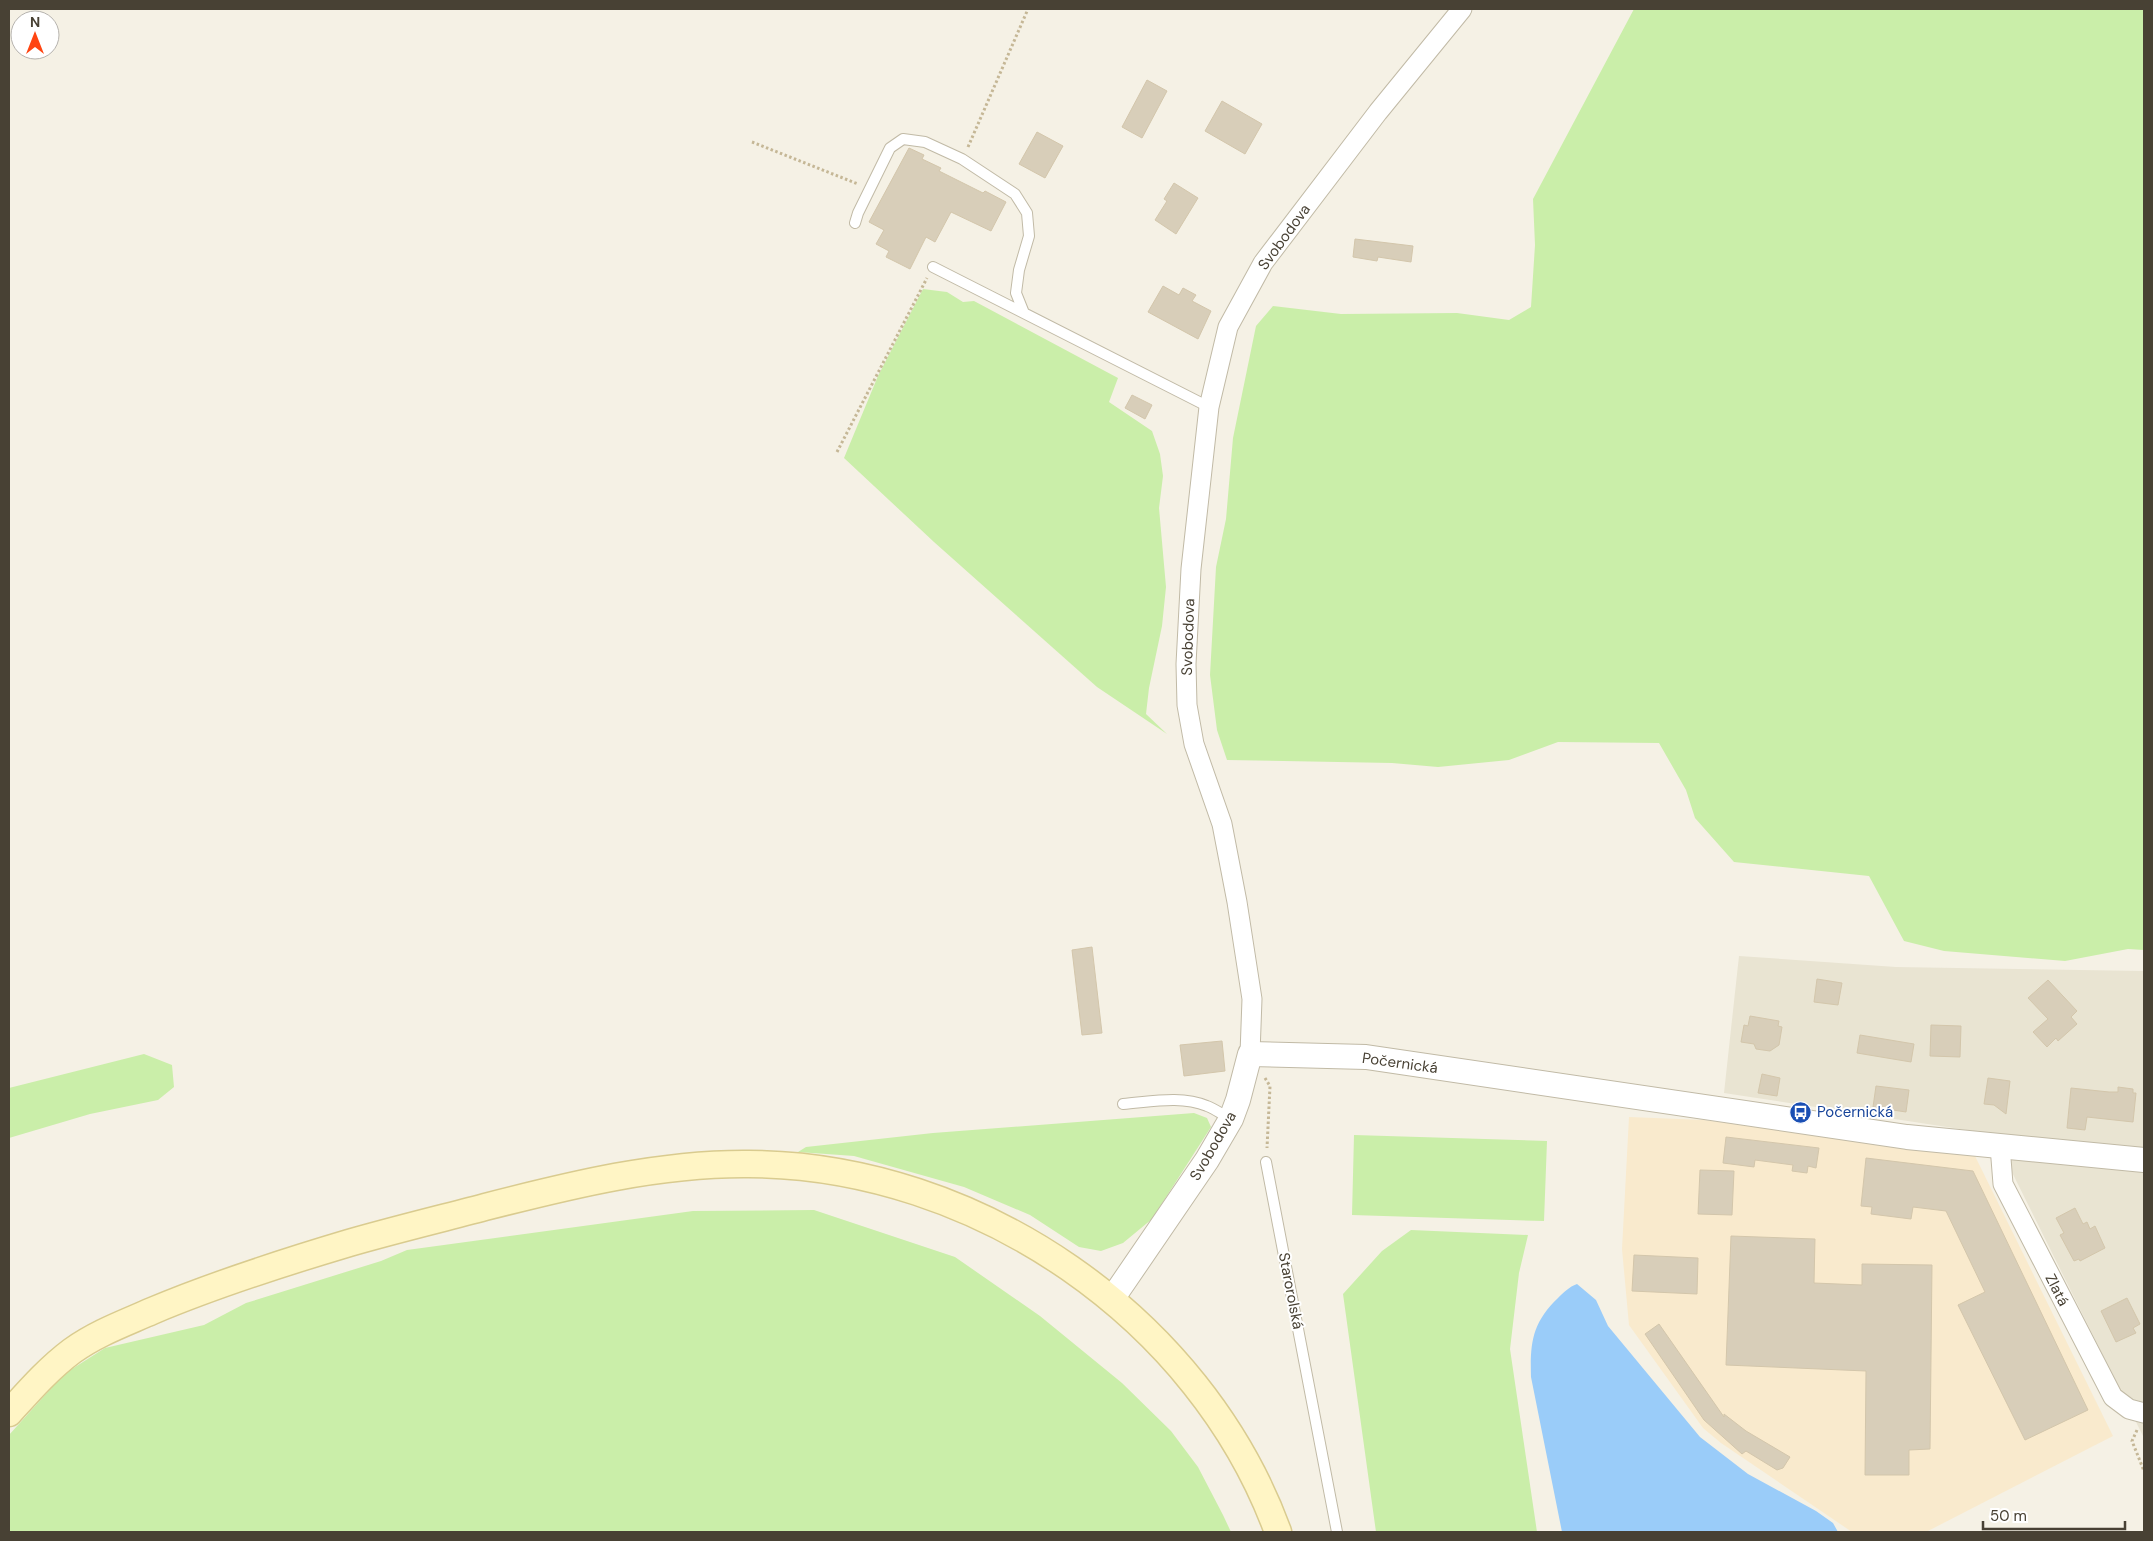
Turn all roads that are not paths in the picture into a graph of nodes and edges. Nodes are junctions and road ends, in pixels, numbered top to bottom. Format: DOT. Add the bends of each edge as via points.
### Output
graph roads {
  1 [pos="1462,9"];
  2 [pos="855,223"];
  3 [pos="933,266"];
  4 [pos="1024,313"];
  5 [pos="1209,407"];
  6 [pos="1250,1054"];
  7 [pos="1123,1104"];
  8 [pos="1231,1120"];
  9 [pos="2000,1146"];
  10 [pos="2144,1160"];
  11 [pos="1266,1162"];
  12 [pos="1112,1300"];
  13 [pos="9,1413"];
  14 [pos="2142,1418"];
  15 [pos="1278,1532"];
  16 [pos="1337,1532"];
  1 -- 5 [label="street, Svobodova" via="1378,112 1263,263 1228,327"];
  2 -- 4 [label="lane" via="890,148 903,139 926,142 962,159 1015,194 1028,212 1029,236 1016,293"];
  3 -- 4 [label="lane"];
  4 -- 5 [label="lane"];
  5 -- 6 [label="street, Svobodova" via="1191,568 1187,705 1194,744 1222,824 1237,902 1252,999"];
  6 -- 8 [label="street, Svobodova"];
  6 -- 9 [label="street, Počernická" via="1366,1057 1907,1137"];
  7 -- 8 [label="lane" via="1192,1102 1207,1106"];
  8 -- 12 [label="street, Svobodova"];
  9 -- 10 [label="street, Počernická"];
  9 -- 14 [label="street, Zlatá" via="2003,1184 2113,1397"];
  11 -- 16 [label="lane, Starorolská"];
  12 -- 13 [label="main road" via="1025,1241 916,1192 841,1173 791,1166 748,1164 676,1168 560,1188 400,1229 270,1267 185,1297 109,1329 75,1349 42,1376"];
  12 -- 15 [label="main road" via="1168,1352 1214,1410 1250,1469"];
}
